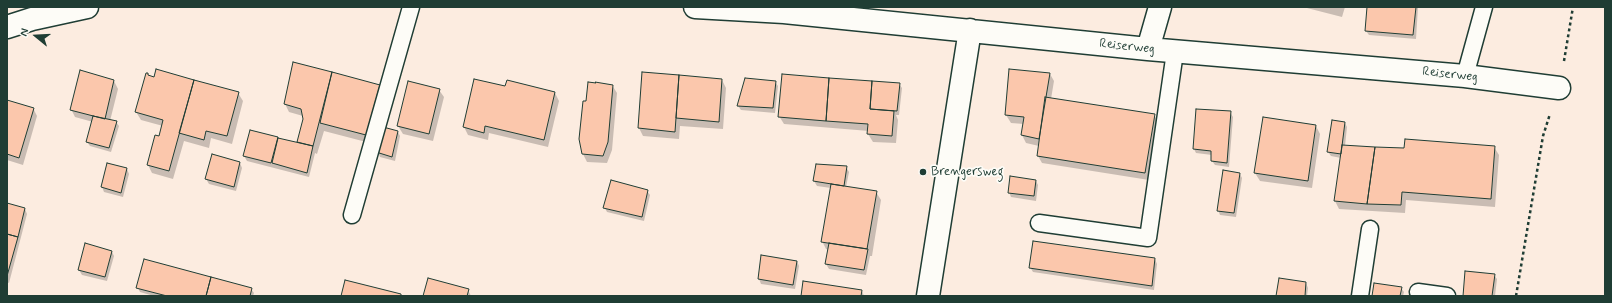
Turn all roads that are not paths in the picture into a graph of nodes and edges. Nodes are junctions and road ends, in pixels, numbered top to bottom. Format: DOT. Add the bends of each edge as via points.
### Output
graph roads {
  1 [pos="86,7"];
  2 [pos="411,7"];
  3 [pos="695,7"];
  4 [pos="1160,7"];
  5 [pos="1484,7"];
  6 [pos="7,27"];
  7 [pos="970,30"];
  8 [pos="1148,49"];
  9 [pos="1175,52"];
  10 [pos="1465,76"];
  11 [pos="1559,88"];
  12 [pos="352,215"];
  13 [pos="1039,223"];
  14 [pos="1370,229"];
  15 [pos="1418,292"];
  16 [pos="928,296"];
  17 [pos="1360,296"];
  18 [pos="1447,296"];
  1 -- 6 [label="street"];
  2 -- 12 [label="lane"];
  3 -- 7 [label="street, Reiserweg" via="784,12"];
  4 -- 8 [label="street"];
  5 -- 10 [label="lane"];
  7 -- 8 [label="street, Reiserweg"];
  7 -- 16 [label="street"];
  8 -- 9 [label="street, Reiserweg"];
  9 -- 10 [label="street, Reiserweg"];
  9 -- 13 [label="lane" via="1148,238"];
  10 -- 11 [label="street, Reiserweg"];
  14 -- 17 [label="lane"];
  15 -- 18 [label="lane"];
}
